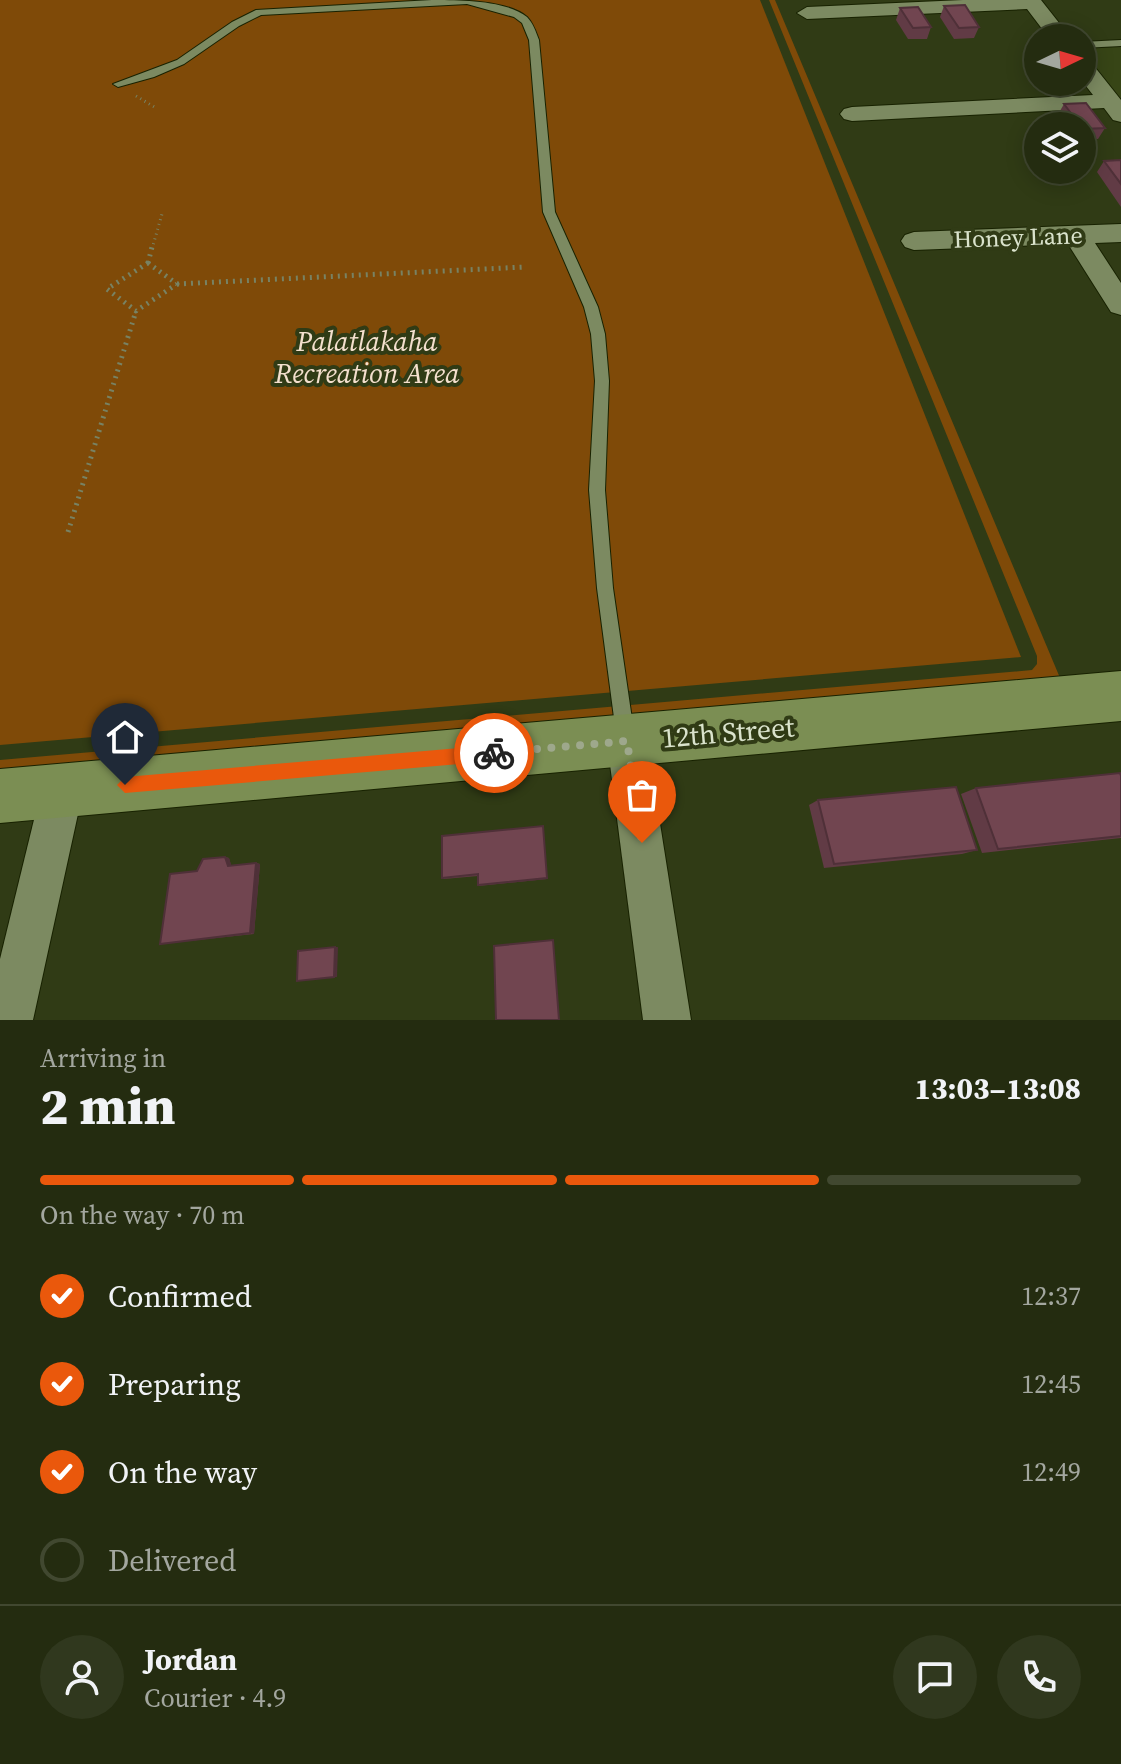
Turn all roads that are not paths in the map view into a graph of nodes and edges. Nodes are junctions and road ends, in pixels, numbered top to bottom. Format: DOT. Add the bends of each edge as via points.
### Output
graph roads {
  1 [pos="1032,2"];
  2 [pos="807,13"];
  3 [pos="1049,24"];
  4 [pos="1121,43"];
  5 [pos="1096,44"];
  6 [pos="118,84"];
  7 [pos="1096,84"];
  8 [pos="1115,108"];
  9 [pos="852,114"];
  10 [pos="1121,233"];
  11 [pos="1076,235"];
  12 [pos="914,241"];
  13 [pos="1121,305"];
  14 [pos="1121,696"];
  15 [pos="627,741"];
  16 [pos="62,791"];
  17 [pos="0,796"];
  18 [pos="9,1020"];
  19 [pos="667,1020"];
  1 -- 2 [label="street"];
  1 -- 3 [label="street"];
  4 -- 5 [label="lane"];
  6 -- 15 [label="lane" via="161,73 259,12 467,1 501,8 526,21 534,40 549,212 598,334 602,381 597,490"];
  7 -- 8 [label="street"];
  8 -- 9 [label="street"];
  10 -- 11 [label="street, Honey Lane"];
  11 -- 12 [label="street, Honey Lane"];
  11 -- 13 [label="street"];
  14 -- 15 [label="main road, 12th Street"];
  15 -- 16 [label="main road, 12th Street"];
  15 -- 19 [label="street"];
  16 -- 17 [label="main road, 12th Street"];
  16 -- 18 [label="street"];
}
